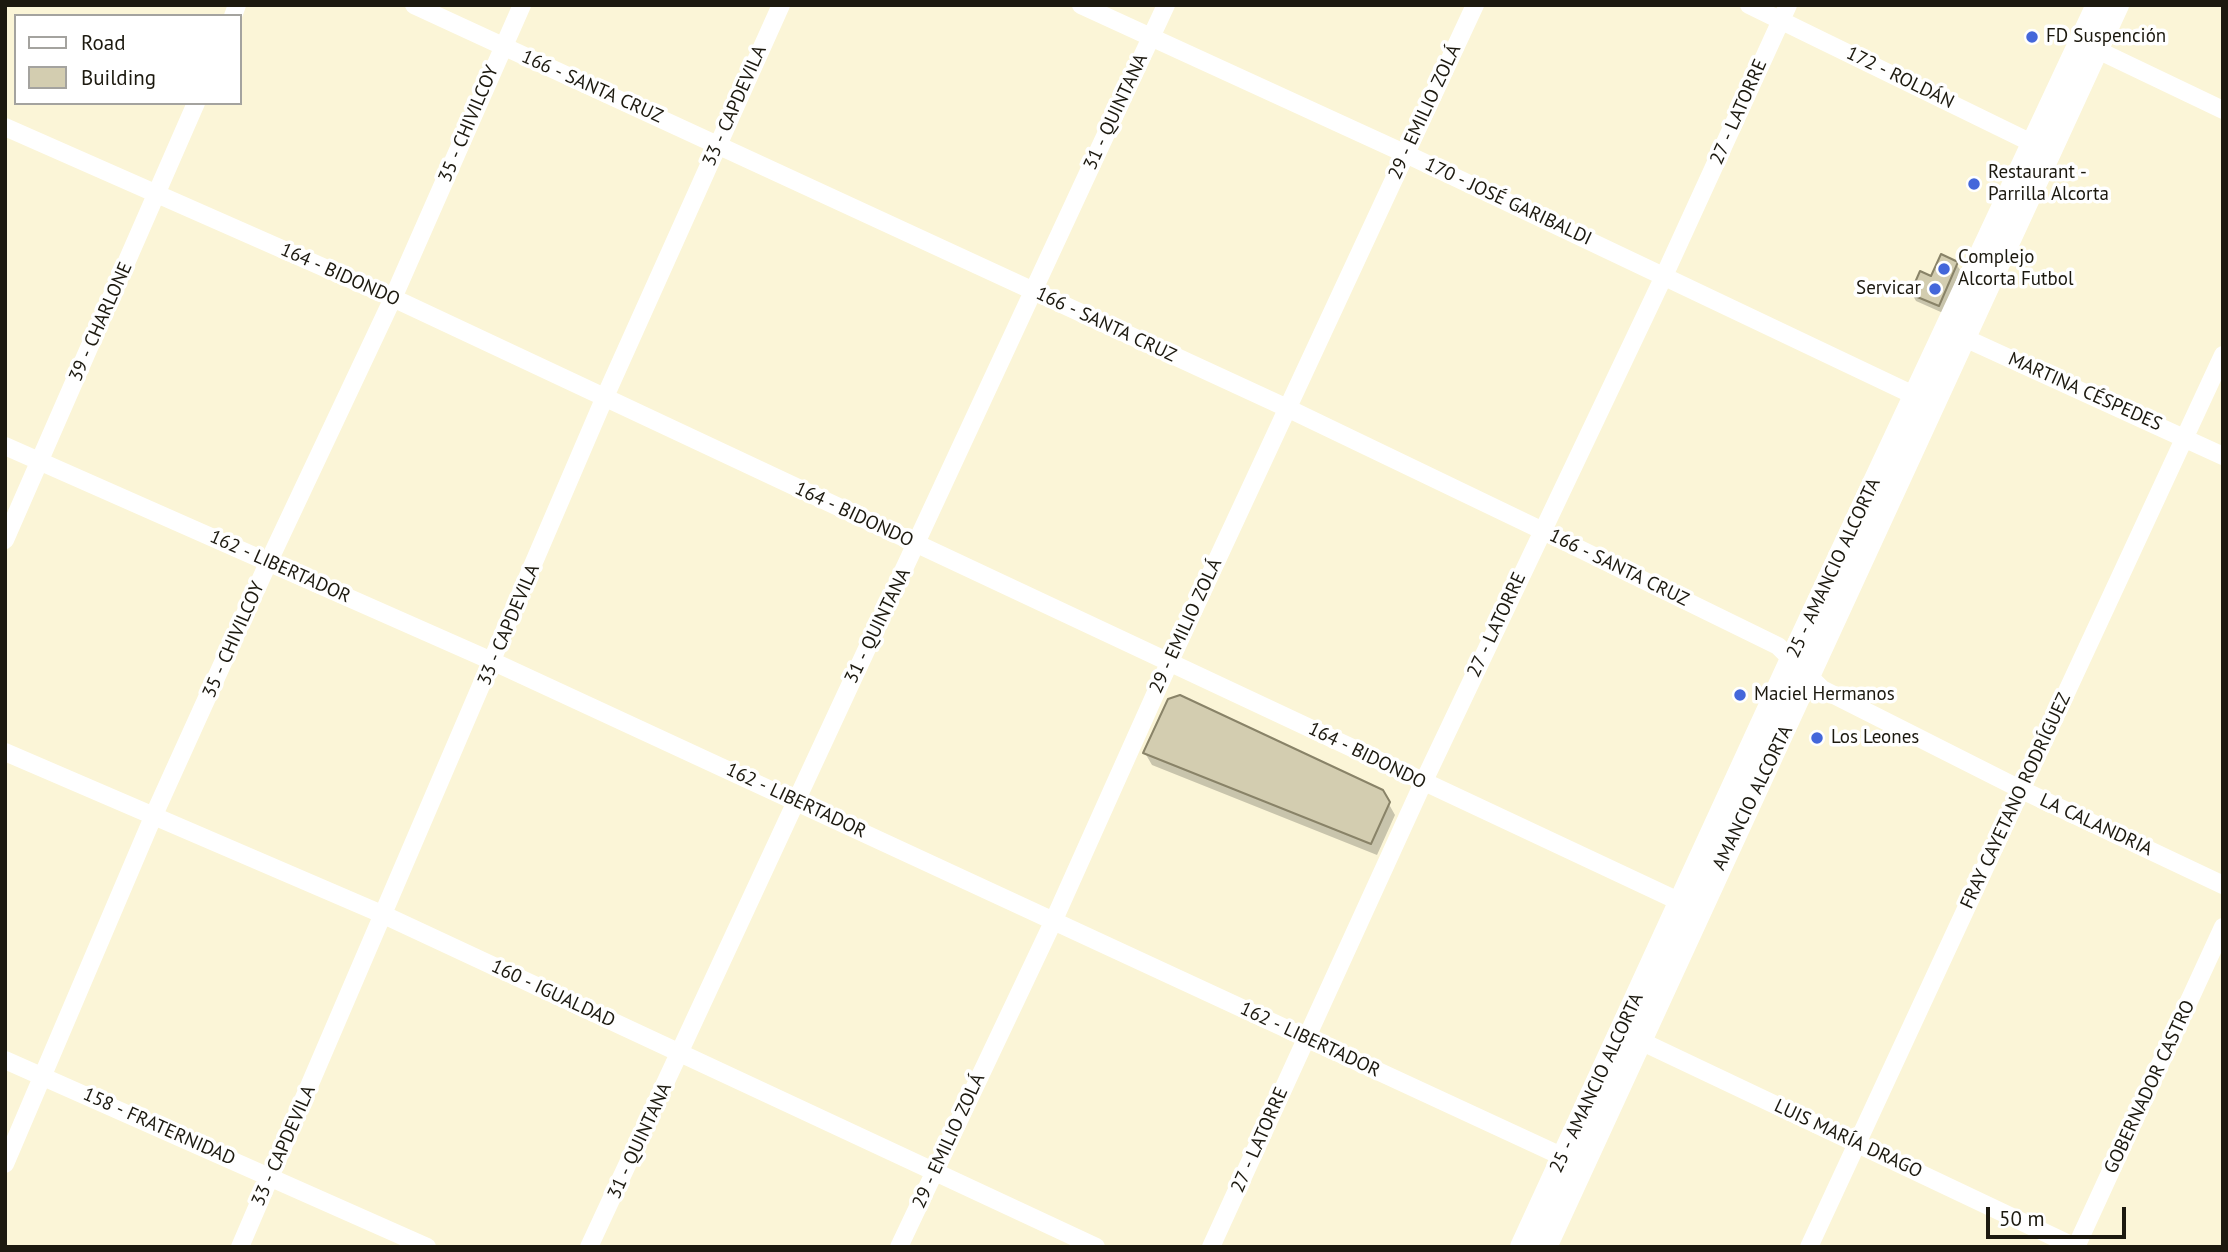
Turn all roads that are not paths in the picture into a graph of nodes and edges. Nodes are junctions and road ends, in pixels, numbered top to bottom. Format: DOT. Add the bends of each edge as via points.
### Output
graph roads {
  1 [pos="414,5"];
  2 [pos="522,5"];
  3 [pos="781,5"];
  4 [pos="1081,5"];
  5 [pos="1166,5"];
  6 [pos="1475,5"];
  7 [pos="1749,5"];
  8 [pos="2098,5"];
  9 [pos="2118,5"];
  10 [pos="1784,13"];
  11 [pos="1151,37"];
  12 [pos="502,46"];
  13 [pos="2088,46"];
  14 [pos="195,105"];
  15 [pos="2223,110"];
  16 [pos="5,127"];
  17 [pos="718,144"];
  18 [pos="2042,148"];
  19 [pos="1406,154"];
  20 [pos="158,192"];
  21 [pos="1664,276"];
  22 [pos="1033,292"];
  23 [pos="393,298"];
  24 [pos="1956,334"];
  25 [pos="2223,355"];
  26 [pos="604,399"];
  27 [pos="1924,400"];
  28 [pos="1287,408"];
  29 [pos="2183,437"];
  30 [pos="5,446"];
  31 [pos="2223,456"];
  32 [pos="39,462"];
  33 [pos="1541,530"];
  34 [pos="5,540"];
  35 [pos="917,545"];
  36 [pos="269,561"];
  37 [pos="1793,657"];
  38 [pos="1170,660"];
  39 [pos="494,662"];
  40 [pos="1810,677"];
  41 [pos="5,752"];
  42 [pos="1423,783"];
  43 [pos="2022,790"];
  44 [pos="794,801"];
  45 [pos="153,817"];
  46 [pos="2223,885"];
  47 [pos="1689,906"];
  48 [pos="384,915"];
  49 [pos="1053,922"];
  50 [pos="2223,927"];
  51 [pos="1629,1036"];
  52 [pos="1306,1038"];
  53 [pos="681,1054"];
  54 [pos="5,1060"];
  55 [pos="42,1076"];
  56 [pos="1857,1143"];
  57 [pos="1572,1161"];
  58 [pos="5,1164"];
  59 [pos="933,1172"];
  60 [pos="271,1176"];
  61 [pos="240,1247"];
  62 [pos="426,1247"];
  63 [pos="589,1247"];
  64 [pos="899,1247"];
  65 [pos="1096,1247"];
  66 [pos="1211,1247"];
  67 [pos="1522,1247"];
  68 [pos="1545,1247"];
  69 [pos="1809,1247"];
  70 [pos="2076,1247"];
  1 -- 12 [label="street, 166 - SANTA CRUZ"];
  2 -- 12 [label="street, 35 - CHIVILCOY"];
  3 -- 17 [label="street, 33 - CAPDEVILA"];
  4 -- 11 [label="street, 170 - JOSÉ GARIBALDI"];
  5 -- 11 [label="street, 31 - QUINTANA"];
  6 -- 19 [label="street, 29 - EMILIO ZOLÁ"];
  7 -- 10 [label="street, 172 - ROLDÁN"];
  8 -- 13 [label="main road"];
  9 -- 13 [label="main road"];
  10 -- 18 [label="street, 172 - ROLDÁN"];
  10 -- 21 [label="street, 27 - LATORRE"];
  11 -- 19 [label="street, 170 - JOSÉ GARIBALDI"];
  11 -- 22 [label="street, 31 - QUINTANA"];
  12 -- 17 [label="street, 166 - SANTA CRUZ"];
  12 -- 23 [label="street, 35 - CHIVILCOY"];
  13 -- 15 [label="street"];
  13 -- 18 [label="main road"];
  14 -- 20 [label="street, 39 - CHARLONE"];
  16 -- 20 [label="street, 164 - BIDONDO"];
  17 -- 22 [label="street, 166 - SANTA CRUZ"];
  17 -- 26 [label="street, 33 - CAPDEVILA"];
  18 -- 24 [label="main road, 25 - AMANCIO ALCORTA"];
  19 -- 21 [label="street, 170 - JOSÉ GARIBALDI"];
  19 -- 28 [label="street, 29 - EMILIO ZOLÁ"];
  20 -- 23 [label="street, 164 - BIDONDO"];
  20 -- 32 [label="street, 39 - CHARLONE"];
  21 -- 27 [label="street, 170 - JOSÉ GARIBALDI"];
  21 -- 33 [label="street, 27 - LATORRE"];
  22 -- 28 [label="street, 166 - SANTA CRUZ"];
  22 -- 35 [label="street, 31 - QUINTANA"];
  23 -- 26 [label="street, 164 - BIDONDO"];
  23 -- 36 [label="street, 35 - CHIVILCOY"];
  24 -- 27 [label="main road, 25 - AMANCIO ALCORTA"];
  24 -- 29 [label="street, MARTINA CÉSPEDES"];
  25 -- 29 [label="street, FRAY CAYETANO RODRÍGUEZ"];
  26 -- 35 [label="street, 164 - BIDONDO"];
  26 -- 39 [label="street, 33 - CAPDEVILA"];
  27 -- 37 [label="main road, 25 - AMANCIO ALCORTA"];
  27 -- 40 [label="main road, AMANCIO ALCORTA"];
  28 -- 33 [label="street, 166 - SANTA CRUZ"];
  28 -- 38 [label="street, 29 - EMILIO ZOLÁ"];
  29 -- 31 [label="street, MARTINA CÉSPEDES"];
  29 -- 43 [label="street, FRAY CAYETANO RODRÍGUEZ"];
  30 -- 32 [label="street, 162 - LIBERTADOR"];
  32 -- 34 [label="street, 39 - CHARLONE"];
  32 -- 36 [label="street, 162 - LIBERTADOR"];
  33 -- 37 [label="street, 166 - SANTA CRUZ"];
  33 -- 42 [label="street, 27 - LATORRE"];
  35 -- 38 [label="street, 164 - BIDONDO"];
  35 -- 44 [label="street, 31 - QUINTANA"];
  36 -- 39 [label="street, 162 - LIBERTADOR"];
  36 -- 45 [label="street, 35 - CHIVILCOY"];
  37 -- 40 [label="street, LA CALANDRIA"];
  37 -- 47 [label="main road, 25 - AMANCIO ALCORTA"];
  38 -- 42 [label="street, 164 - BIDONDO"];
  38 -- 49 [label="street, 29 - EMILIO ZOLÁ"];
  39 -- 44 [label="street, 162 - LIBERTADOR"];
  39 -- 48 [label="street, 33 - CAPDEVILA"];
  40 -- 43 [label="street, LA CALANDRIA" via="1822,690"];
  40 -- 47 [label="main road, AMANCIO ALCORTA"];
  41 -- 45 [label="street, 160 - IGUALDAD"];
  42 -- 47 [label="street, 164 - BIDONDO"];
  42 -- 52 [label="street, 27 - LATORRE"];
  43 -- 46 [label="street, LA CALANDRIA"];
  43 -- 56 [label="street, FRAY CAYETANO RODRÍGUEZ"];
  44 -- 49 [label="street, 162 - LIBERTADOR"];
  44 -- 53 [label="street, 31 - QUINTANA"];
  45 -- 48 [label="street, 160 - IGUALDAD"];
  45 -- 55 [label="street, 35 - CHIVILCOY"];
  47 -- 51 [label="main road, 25 - AMANCIO ALCORTA"];
  48 -- 53 [label="street, 160 - IGUALDAD"];
  48 -- 60 [label="street, 33 - CAPDEVILA"];
  49 -- 52 [label="street, 162 - LIBERTADOR"];
  49 -- 59 [label="street, 29 - EMILIO ZOLÁ"];
  50 -- 70 [label="street, GOBERNADOR CASTRO"];
  51 -- 56 [label="street, LUIS MARÍA DRAGO"];
  51 -- 57 [label="main road, 25 - AMANCIO ALCORTA"];
  52 -- 57 [label="street, 162 - LIBERTADOR"];
  52 -- 66 [label="street, 27 - LATORRE"];
  53 -- 59 [label="street, 160 - IGUALDAD"];
  53 -- 63 [label="street, 31 - QUINTANA"];
  54 -- 55 [label="street, 158 - FRATERNIDAD"];
  55 -- 58 [label="street, 35 - CHIVILCOY"];
  55 -- 60 [label="street, 158 - FRATERNIDAD"];
  56 -- 69 [label="street, FRAY CAYETANO RODRÍGUEZ"];
  56 -- 70 [label="street, LUIS MARÍA DRAGO"];
  57 -- 67 [label="main road, 25 - AMANCIO ALCORTA"];
  57 -- 68 [label="main road"];
  59 -- 64 [label="street, 29 - EMILIO ZOLÁ"];
  59 -- 65 [label="street, 160 - IGUALDAD"];
  60 -- 61 [label="street, 33 - CAPDEVILA"];
  60 -- 62 [label="street, 158 - FRATERNIDAD"];
}
